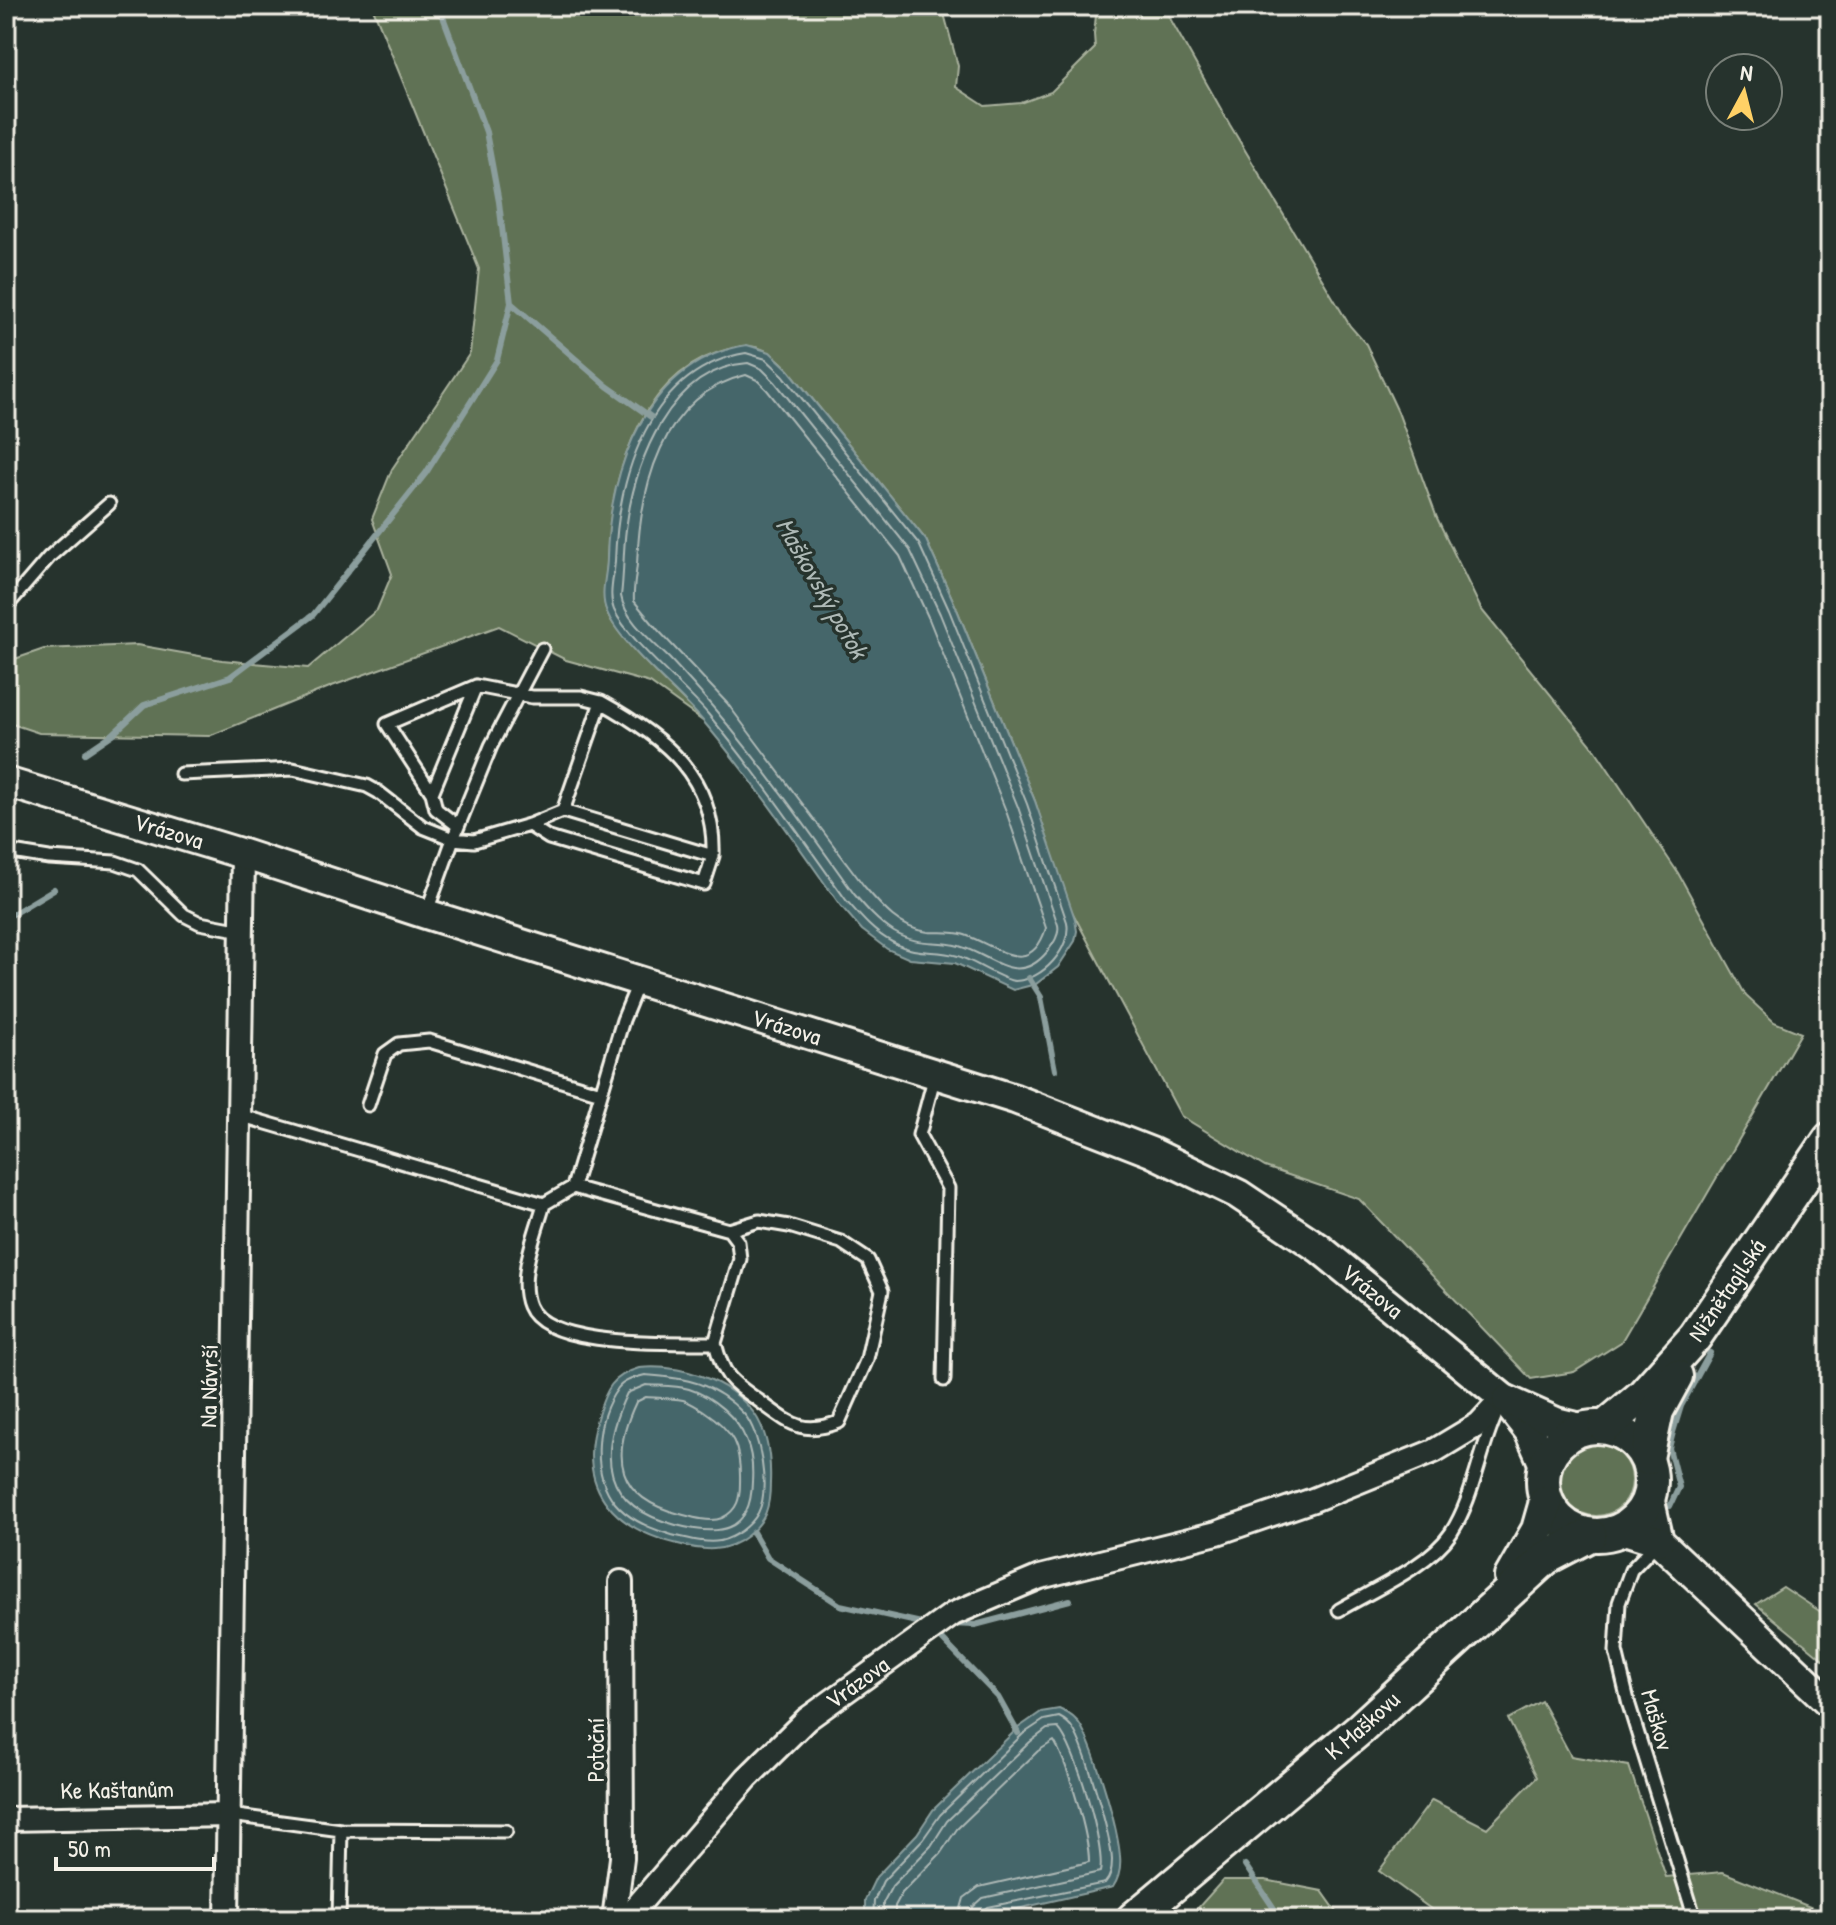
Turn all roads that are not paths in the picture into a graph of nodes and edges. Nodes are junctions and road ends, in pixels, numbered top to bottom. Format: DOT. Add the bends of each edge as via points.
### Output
graph roads {
  1 [pos="109,504"];
  2 [pos="6,607"];
  3 [pos="542,649"];
  4 [pos="476,686"];
  5 [pos="517,694"];
  6 [pos="601,702"];
  7 [pos="181,774"];
  8 [pos="6,782"];
  9 [pos="432,793"];
  10 [pos="563,811"];
  11 [pos="529,825"];
  12 [pos="458,826"];
  13 [pos="453,839"];
  14 [pos="6,851"];
  15 [pos="243,854"];
  16 [pos="713,856"];
  17 [pos="426,914"];
  18 [pos="242,931"];
  19 [pos="639,980"];
  20 [pos="935,1074"];
  21 [pos="601,1093"];
  22 [pos="368,1105"];
  23 [pos="239,1115"];
  24 [pos="1830,1139"];
  25 [pos="573,1187"];
  26 [pos="544,1204"];
  27 [pos="729,1230"];
  28 [pos="1695,1337"];
  29 [pos="715,1343"];
  30 [pos="944,1380"];
  31 [pos="1503,1398"];
  32 [pos="1593,1428"];
  33 [pos="1647,1458"];
  34 [pos="1544,1465"];
  35 [pos="1649,1497"];
  36 [pos="1546,1502"];
  37 [pos="1606,1532"];
  38 [pos="1659,1541"];
  39 [pos="621,1582"];
  40 [pos="1494,1604"];
  41 [pos="1339,1610"];
  42 [pos="1830,1703"];
  43 [pos="230,1815"];
  44 [pos="6,1819"];
  45 [pos="341,1830"];
  46 [pos="506,1831"];
  47 [pos="227,1919"];
  48 [pos="339,1919"];
  49 [pos="614,1919"];
  50 [pos="626,1919"];
  51 [pos="1133,1919"];
  52 [pos="1695,1919"];
  1 -- 2 [label="lane" via="49,557"];
  3 -- 5 [label="lane"];
  4 -- 5 [label="lane"];
  4 -- 9 [label="lane"];
  4 -- 9 [label="lane" via="387,724"];
  5 -- 6 [label="lane"];
  5 -- 12 [label="lane"];
  6 -- 10 [label="lane"];
  6 -- 16 [label="lane" via="640,723 702,789 711,815"];
  7 -- 13 [label="lane" via="293,769 367,786 423,827"];
  8 -- 15 [label="street, Vrázova"];
  9 -- 12 [label="lane" via="436,809"];
  10 -- 11 [label="lane"];
  10 -- 16 [label="lane"];
  11 -- 13 [label="lane" via="474,841"];
  11 -- 16 [label="lane" via="549,838 704,884"];
  12 -- 13 [label="lane"];
  13 -- 17 [label="lane"];
  14 -- 18 [label="lane" via="115,862 138,870 184,915"];
  15 -- 17 [label="street, Vrázova"];
  15 -- 18 [label="street, Na Návrší"];
  17 -- 19 [label="street, Vrázova"];
  18 -- 23 [label="street, Na Návrší"];
  19 -- 20 [label="street, Vrázova"];
  19 -- 21 [label="lane"];
  20 -- 30 [label="lane" via="919,1135 948,1188"];
  20 -- 31 [label="street, Vrázova" via="1137,1147 1238,1194 1319,1248"];
  21 -- 22 [label="lane" via="429,1041 399,1044 385,1054"];
  21 -- 25 [label="lane"];
  23 -- 26 [label="lane"];
  23 -- 43 [label="street, Na Návrší"];
  24 -- 28 [label="main road, Nižnětagilská"];
  25 -- 26 [label="lane"];
  25 -- 27 [label="lane"];
  26 -- 29 [label="lane" via="525,1271 529,1306 546,1326 596,1340"];
  27 -- 29 [label="lane" via="738,1242 740,1259"];
  27 -- 29 [label="lane" via="759,1221 841,1242 868,1260 882,1291 867,1359 839,1422 819,1429 791,1425 732,1383"];
  28 -- 32 [label="main road, Nižnětagilská" via="1643,1395"];
  28 -- 33 [label="main road" via="1657,1411"];
  31 -- 32 [label="street" via="1556,1422"];
  31 -- 34 [label="street, Vrázova" via="1529,1431"];
  31 -- 41 [label="lane" via="1451,1533 1432,1555"];
  31 -- 50 [label="street, Vrázova" via="1479,1424 1434,1451 1313,1500 1217,1533 1040,1577 953,1614 807,1719 747,1778"];
  32 -- 33 [label="main road" via="1622,1432"];
  32 -- 34 [label="main road" via="1565,1436"];
  33 -- 35 [label="main road"];
  34 -- 36 [label="main road"];
  35 -- 37 [label="main road" via="1633,1521"];
  35 -- 38 [label="street"];
  36 -- 37 [label="main road" via="1564,1524"];
  36 -- 40 [label="main road" via="1538,1530"];
  37 -- 38 [label="street"];
  37 -- 40 [label="main road, K Maškovu" via="1546,1558"];
  38 -- 42 [label="street"];
  38 -- 52 [label="lane, Maškov" via="1631,1570 1619,1603 1616,1651"];
  39 -- 49 [label="street, Potoční" via="622,1858"];
  40 -- 51 [label="main road, K Maškovu" via="1361,1728"];
  43 -- 44 [label="street, Ke Kaštanům"];
  43 -- 45 [label="lane"];
  43 -- 47 [label="street, Na Návrší"];
  45 -- 46 [label="lane"];
  45 -- 48 [label="lane"];
}
